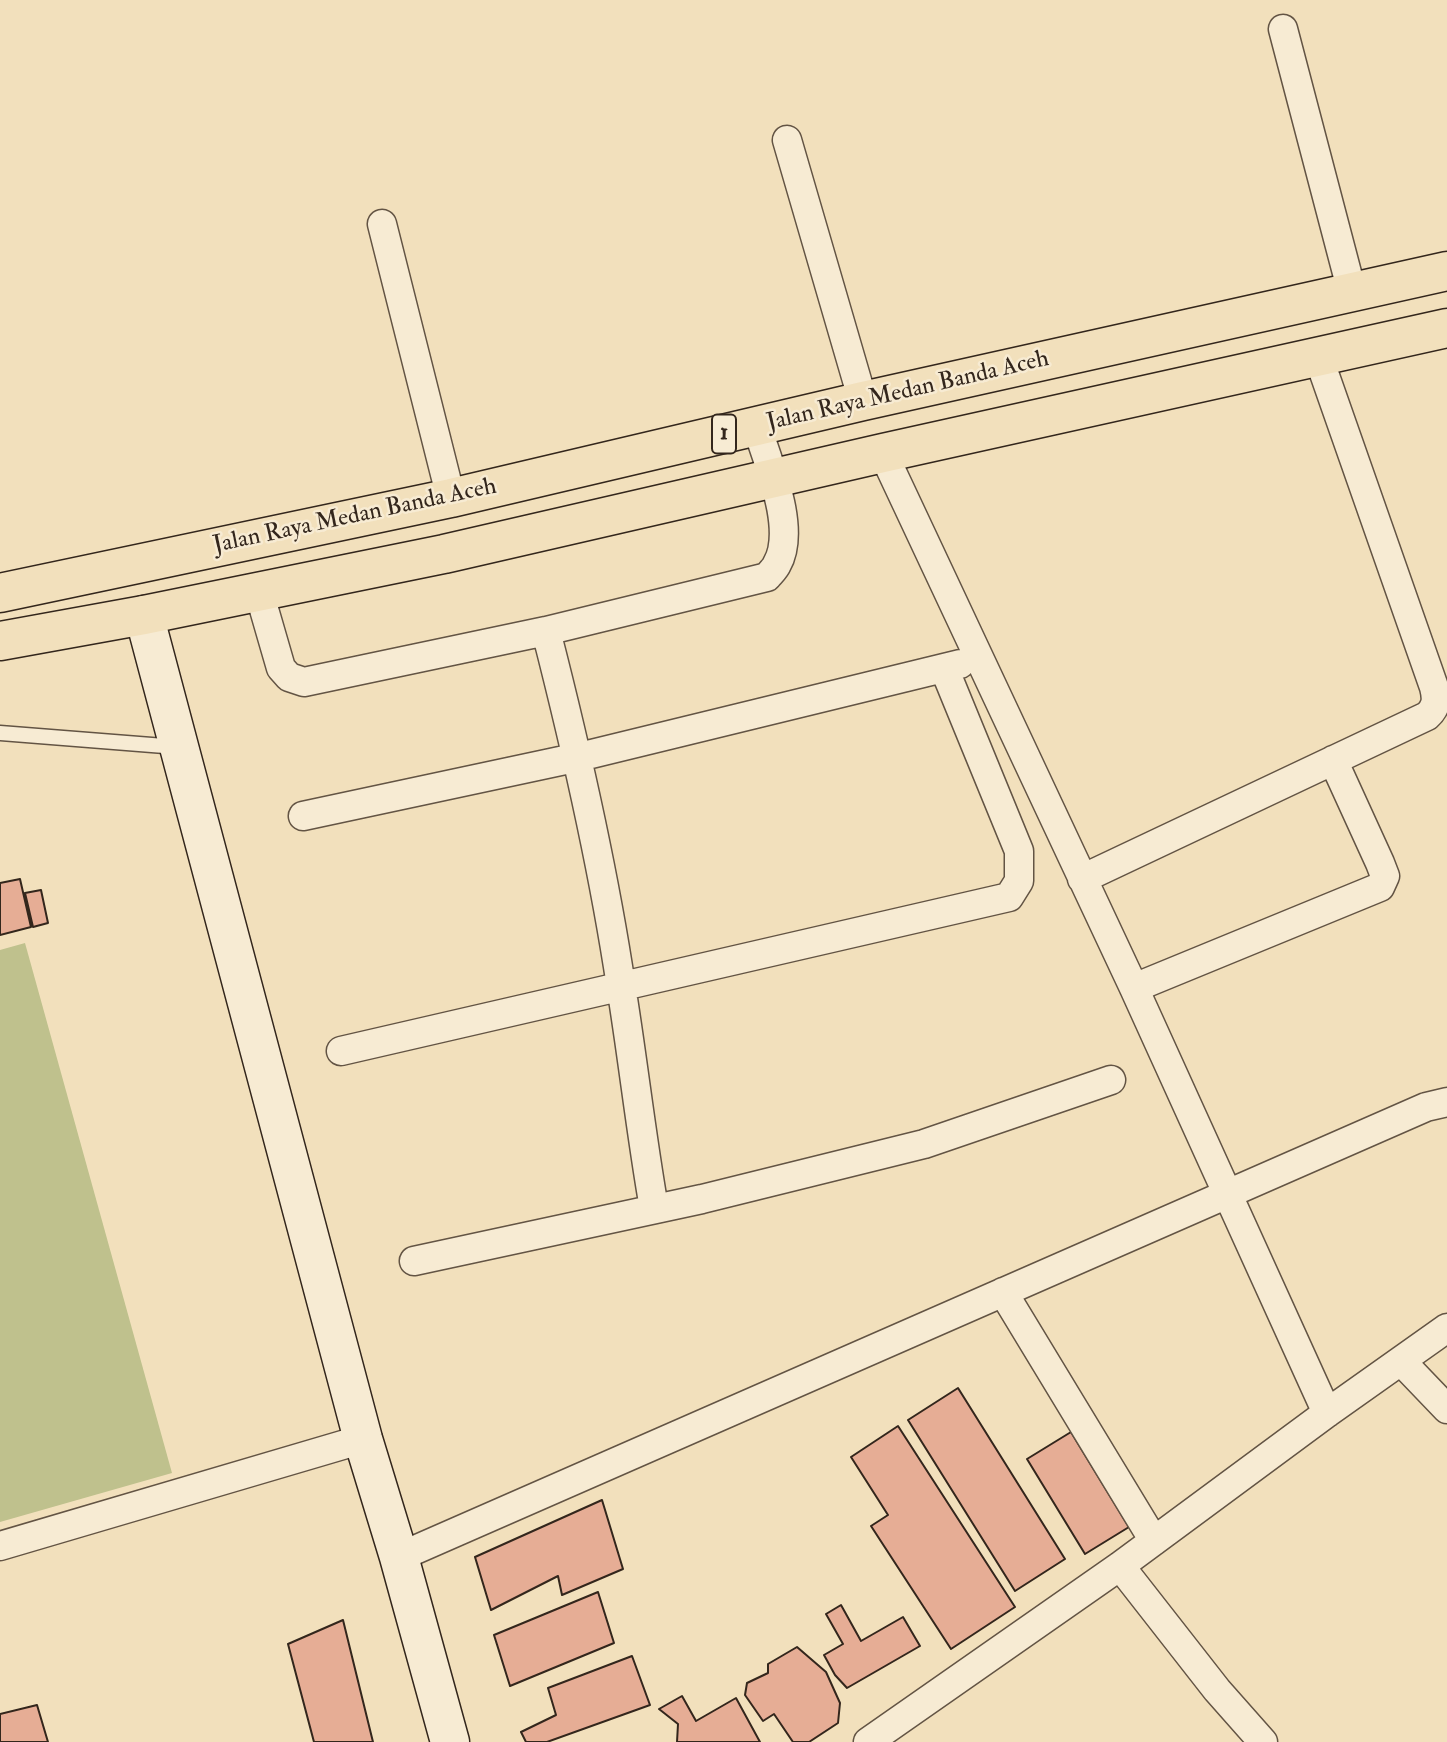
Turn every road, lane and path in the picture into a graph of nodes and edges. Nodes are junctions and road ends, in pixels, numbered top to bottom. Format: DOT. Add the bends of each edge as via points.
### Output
graph roads {
  1 [pos="1283,29"];
  2 [pos="787,140"];
  3 [pos="382,225"];
  4 [pos="1447,271"];
  5 [pos="1352,292"];
  6 [pos="1447,328"];
  7 [pos="1318,356"];
  8 [pos="863,401"];
  9 [pos="757,426"];
  10 [pos="883,453"];
  11 [pos="772,478"];
  12 [pos="451,498"];
  13 [pos="259,592"];
  14 [pos="0,593"];
  15 [pos="144,615"];
  16 [pos="546,631"];
  17 [pos="0,641"];
  18 [pos="979,659"];
  19 [pos="944,668"];
  20 [pos="0,733"];
  21 [pos="178,747"];
  22 [pos="579,757"];
  23 [pos="1333,760"];
  24 [pos="303,816"];
  25 [pos="1082,878"];
  26 [pos="621,985"];
  27 [pos="1134,988"];
  28 [pos="341,1051"];
  29 [pos="1111,1080"];
  30 [pos="1447,1102"];
  31 [pos="1227,1194"];
  32 [pos="654,1208"];
  33 [pos="414,1261"];
  34 [pos="1003,1292"];
  35 [pos="1447,1328"];
  36 [pos="1401,1361"];
  37 [pos="1447,1409"];
  38 [pos="1328,1413"];
  39 [pos="363,1440"];
  40 [pos="1154,1541"];
  41 [pos="0,1546"];
  42 [pos="399,1557"];
  43 [pos="1120,1566"];
  44 [pos="450,1742"];
  45 [pos="868,1742"];
  46 [pos="1263,1742"];
  1 -- 5 [label="street"];
  2 -- 8 [label="street"];
  3 -- 12 [label="street"];
  4 -- 5 [label="highway, Jalan Raya Medan Banda Aceh / 1"];
  5 -- 8 [label="highway, Jalan Raya Medan Banda Aceh / 1"];
  6 -- 7 [label="highway, 1"];
  7 -- 10 [label="highway, 1"];
  7 -- 23 [label="street" via="1437,696 1427,716"];
  8 -- 9 [label="highway, Jalan Raya Medan Banda Aceh / 1"];
  9 -- 11 [label="street"];
  9 -- 12 [label="highway, Jalan Raya Medan Banda Aceh / 1"];
  10 -- 11 [label="highway, 1"];
  10 -- 18 [label="street"];
  11 -- 13 [label="highway, 1"];
  11 -- 16 [label="street" via="784,537 777,564 767,578"];
  12 -- 14 [label="highway, Jalan Raya Medan Banda Aceh / 1"];
  13 -- 15 [label="highway, 1"];
  13 -- 16 [label="street" via="281,668 289,677 304,682"];
  15 -- 17 [label="highway, 1"];
  15 -- 21 [label="main road"];
  16 -- 22 [label="street"];
  18 -- 19 [label="street"];
  18 -- 25 [label="street"];
  19 -- 22 [label="street"];
  19 -- 26 [label="street" via="1019,851 1019,881 1009,897"];
  20 -- 21 [label="lane"];
  21 -- 39 [label="main road"];
  22 -- 24 [label="street"];
  22 -- 26 [label="street"];
  23 -- 25 [label="street"];
  23 -- 27 [label="street" via="1380,863 1384,882 1375,890"];
  25 -- 27 [label="street"];
  26 -- 28 [label="street"];
  26 -- 32 [label="street"];
  27 -- 31 [label="street"];
  29 -- 32 [label="street" via="924,1144"];
  30 -- 31 [label="street"];
  31 -- 34 [label="street"];
  31 -- 38 [label="street"];
  32 -- 33 [label="street"];
  34 -- 40 [label="street"];
  34 -- 42 [label="street"];
  35 -- 36 [label="street"];
  36 -- 37 [label="street"];
  36 -- 38 [label="street"];
  38 -- 40 [label="street"];
  39 -- 41 [label="street"];
  39 -- 42 [label="main road"];
  40 -- 43 [label="street"];
  42 -- 44 [label="main road"];
  43 -- 45 [label="street"];
  43 -- 46 [label="street"];
}
